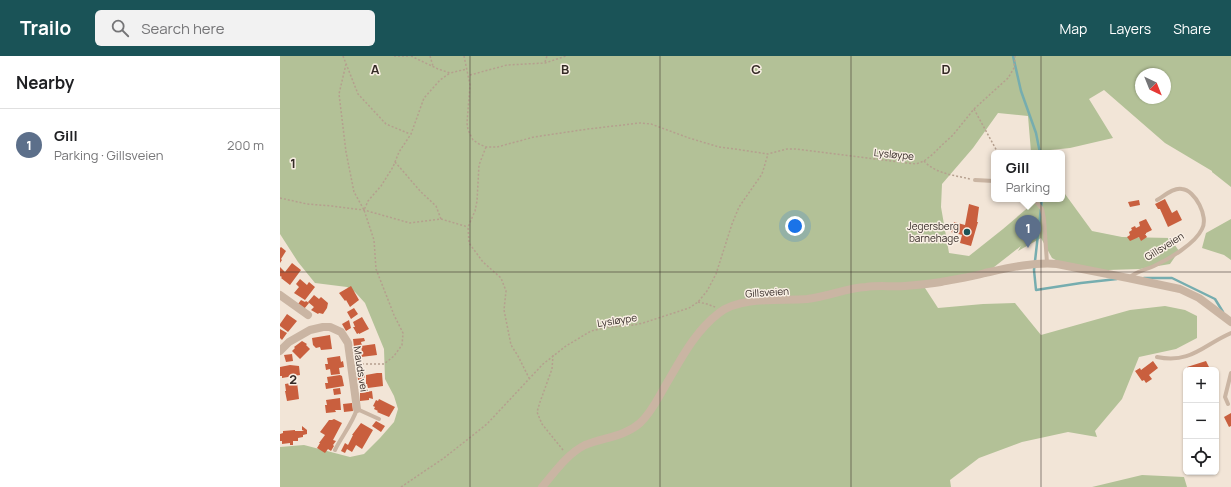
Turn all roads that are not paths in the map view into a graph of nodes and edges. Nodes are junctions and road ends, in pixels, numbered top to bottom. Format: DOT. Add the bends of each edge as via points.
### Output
graph roads {
  1 [pos="975,180"];
  2 [pos="991,181"];
  3 [pos="1157,200"];
  4 [pos="1036,202"];
  5 [pos="1047,263"];
  6 [pos="1128,278"];
  7 [pos="280,295"];
  8 [pos="308,315"];
  9 [pos="1231,322"];
  10 [pos="1231,333"];
  11 [pos="280,351"];
  12 [pos="1157,357"];
  13 [pos="1231,373"];
  14 [pos="1228,404"];
  15 [pos="357,409"];
  16 [pos="379,419"];
  17 [pos="335,450"];
  18 [pos="542,487"];
  1 -- 2 [label="lane"];
  3 -- 6 [label="lane, Gillsveien" via="1176,189 1188,191 1202,210 1205,219 1202,229 1192,241 1174,254"];
  4 -- 5 [label="lane" via="1042,209 1046,228"];
  5 -- 6 [label="street, Gillsveien"];
  5 -- 18 [label="street, Gillsveien" via="923,284 866,286 818,298 741,303 720,312 698,333 652,410 641,422 623,434 586,445 569,456"];
  6 -- 9 [label="street, Gillsveien" via="1190,293"];
  7 -- 8 [label="street"];
  10 -- 12 [label="lane" via="1182,358"];
  11 -- 15 [label="street, Mauds vei" via="289,342 310,330 330,327 341,332 348,343"];
  13 -- 14 [label="lane" via="1225,397"];
  15 -- 16 [label="lane"];
  15 -- 17 [label="lane" via="353,421"];
}
